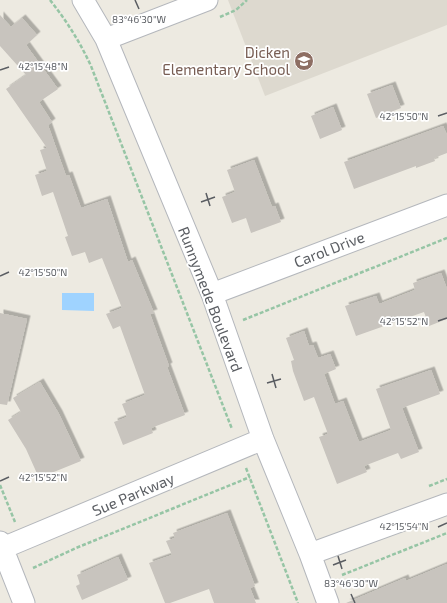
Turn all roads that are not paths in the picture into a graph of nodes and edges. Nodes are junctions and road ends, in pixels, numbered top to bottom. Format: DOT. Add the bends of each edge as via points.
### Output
graph roads {
  1 [pos="83,0"];
  2 [pos="207,0"];
  3 [pos="106,39"];
  4 [pos="447,204"];
  5 [pos="212,294"];
  6 [pos="263,439"];
  7 [pos="447,504"];
  8 [pos="1,545"];
  9 [pos="310,554"];
  10 [pos="24,603"];
  11 [pos="328,603"];
  1 -- 3 [label="street, Runnymede Boulevard"];
  2 -- 3 [label="street"];
  3 -- 5 [label="street, Runnymede Boulevard"];
  4 -- 5 [label="street, Carol Drive"];
  5 -- 6 [label="street, Runnymede Boulevard"];
  6 -- 8 [label="street, Sue Parkway"];
  6 -- 9 [label="street, Runnymede Boulevard"];
  7 -- 9 [label="street"];
  8 -- 10 [label="street"];
  9 -- 11 [label="street, Runnymede Boulevard"];
}
